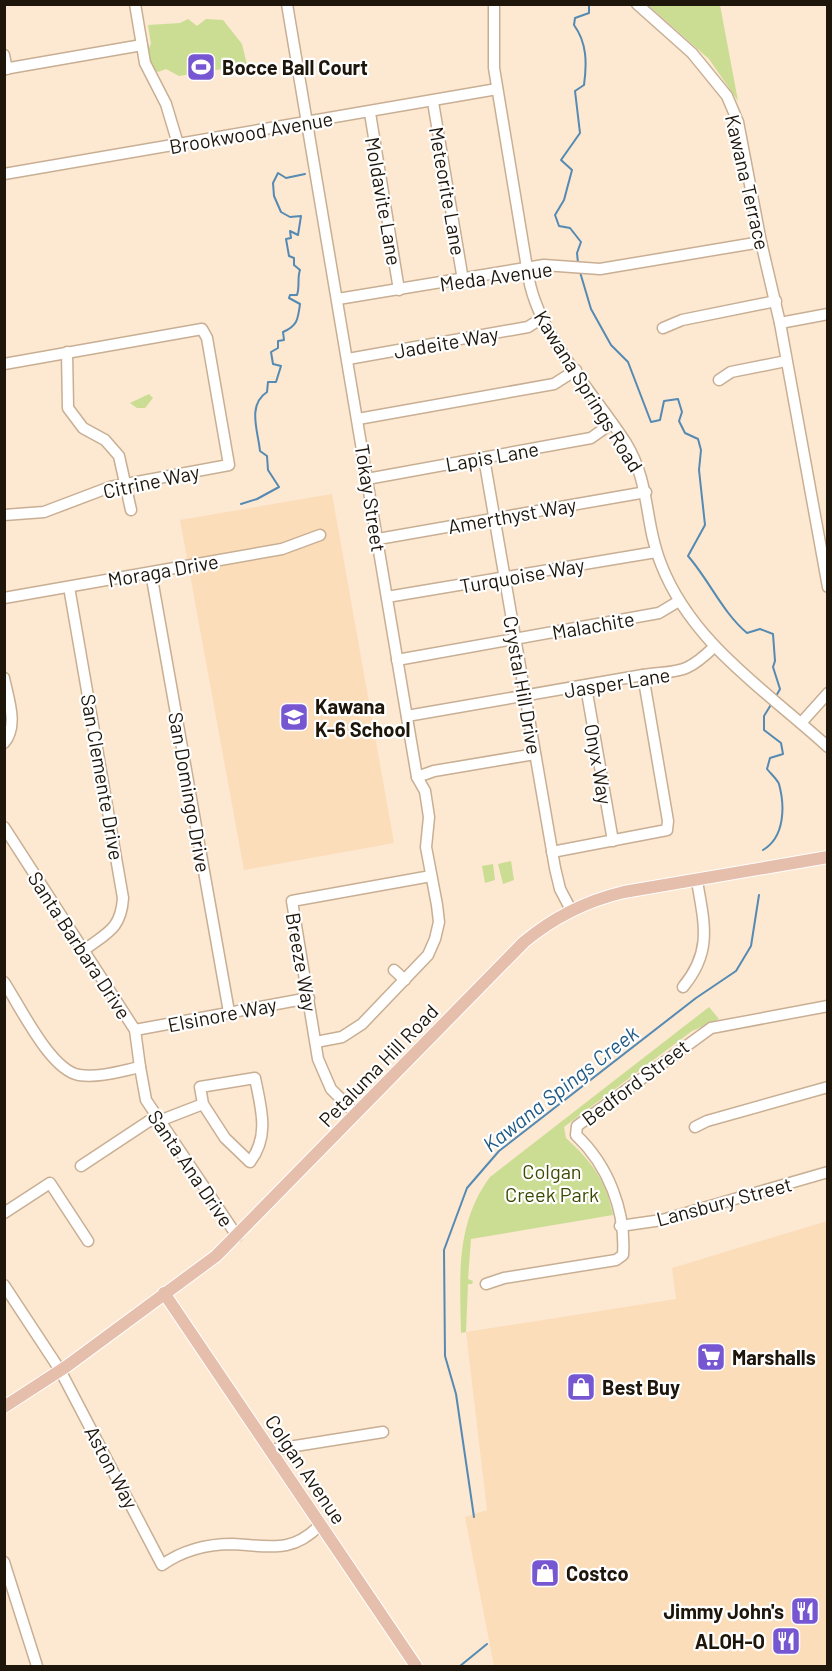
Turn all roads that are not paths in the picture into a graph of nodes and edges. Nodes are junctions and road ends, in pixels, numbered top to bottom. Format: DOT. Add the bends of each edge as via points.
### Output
graph roads {
  1 [pos="135,4"];
  2 [pos="287,4"];
  3 [pos="494,4"];
  4 [pos="637,4"];
  5 [pos="142,45"];
  6 [pos="4,55"];
  7 [pos="6,69"];
  8 [pos="497,89"];
  9 [pos="433,102"];
  10 [pos="370,113"];
  11 [pos="308,122"];
  12 [pos="178,144"];
  13 [pos="4,174"];
  14 [pos="761,242"];
  15 [pos="528,268"];
  16 [pos="463,280"];
  17 [pos="399,290"];
  18 [pos="338,299"];
  19 [pos="776,302"];
  20 [pos="828,314"];
  21 [pos="542,318"];
  22 [pos="780,323"];
  23 [pos="663,328"];
  24 [pos="67,352"];
  25 [pos="348,359"];
  26 [pos="786,361"];
  27 [pos="4,364"];
  28 [pos="576,369"];
  29 [pos="719,380"];
  30 [pos="358,419"];
  31 [pos="612,423"];
  32 [pos="484,458"];
  33 [pos="367,479"];
  34 [pos="127,485"];
  35 [pos="645,492"];
  36 [pos="131,510"];
  37 [pos="5,515"];
  38 [pos="494,519"];
  39 [pos="320,535"];
  40 [pos="378,538"];
  41 [pos="656,552"];
  42 [pos="151,573"];
  43 [pos="505,578"];
  44 [pos="69,587"];
  45 [pos="828,587"];
  46 [pos="387,597"];
  47 [pos="4,598"];
  48 [pos="680,601"];
  49 [pos="515,638"];
  50 [pos="714,647"];
  51 [pos="397,660"];
  52 [pos="643,675"];
  53 [pos="4,678"];
  54 [pos="586,687"];
  55 [pos="828,693"];
  56 [pos="525,697"];
  57 [pos="407,716"];
  58 [pos="801,723"];
  59 [pos="4,743"];
  60 [pos="828,747"];
  61 [pos="535,754"];
  62 [pos="417,777"];
  63 [pos="4,827"];
  64 [pos="613,841"];
  65 [pos="552,852"];
  66 [pos="828,856"];
  67 [pos="431,876"];
  68 [pos="696,880"];
  69 [pos="571,910"];
  70 [pos="83,951"];
  71 [pos="394,970"];
  72 [pos="405,980"];
  73 [pos="4,982"];
  74 [pos="682,987"];
  75 [pos="309,998"];
  76 [pos="828,1006"];
  77 [pos="229,1012"];
  78 [pos="135,1030"];
  79 [pos="316,1042"];
  80 [pos="140,1067"];
  81 [pos="828,1087"];
  82 [pos="203,1104"];
  83 [pos="356,1114"];
  84 [pos="159,1121"];
  85 [pos="695,1127"];
  86 [pos="81,1166"];
  87 [pos="828,1173"];
  88 [pos="4,1213"];
  89 [pos="620,1226"];
  90 [pos="237,1236"];
  91 [pos="88,1240"];
  92 [pos="486,1284"];
  93 [pos="4,1285"];
  94 [pos="164,1293"];
  95 [pos="60,1370"];
  96 [pos="4,1407"];
  97 [pos="383,1432"];
  98 [pos="270,1450"];
  99 [pos="320,1525"];
  100 [pos="4,1562"];
  101 [pos="37,1666"];
  102 [pos="416,1666"];
  1 -- 5 [label="street"];
  2 -- 11 [label="street, Tokay Street"];
  3 -- 8 [label="street, Kawana Springs Road" via="492,44"];
  4 -- 14 [label="street, Kawana Terrace" via="692,53 727,96 738,122"];
  5 -- 7 [label="street"];
  5 -- 12 [label="street" via="150,78 166,104"];
  6 -- 7 [label="street"];
  8 -- 9 [label="street, Brookwood Avenue"];
  8 -- 15 [label="street, Kawana Springs Road"];
  9 -- 10 [label="street, Brookwood Avenue"];
  9 -- 16 [label="street, Meteorite Lane"];
  10 -- 11 [label="street, Brookwood Avenue"];
  10 -- 17 [label="street, Moldavite Lane"];
  11 -- 12 [label="street, Brookwood Avenue"];
  11 -- 18 [label="street, Tokay Street"];
  12 -- 13 [label="street, Brookwood Avenue"];
  14 -- 15 [label="street, Meda Avenue" via="592,270"];
  14 -- 19 [label="street, Kawana Terrace"];
  15 -- 16 [label="street, Meda Avenue"];
  15 -- 21 [label="street, Kawana Springs Road" via="533,297"];
  16 -- 17 [label="street, Meda Avenue"];
  17 -- 18 [label="street, Meda Avenue"];
  18 -- 25 [label="street, Tokay Street"];
  19 -- 22 [label="street, Kawana Terrace"];
  19 -- 23 [label="street" via="682,320"];
  20 -- 22 [label="street"];
  21 -- 25 [label="street, Jadeite Way" via="528,327"];
  21 -- 28 [label="street, Kawana Springs Road"];
  22 -- 26 [label="street, Kawana Terrace"];
  24 -- 27 [label="street"];
  24 -- 34 [label="street" via="68,408 83,428 105,440 119,456"];
  24 -- 34 [label="street, Citrine Way" via="202,330 207,338 229,465"];
  25 -- 30 [label="street, Tokay Street"];
  26 -- 29 [label="street" via="731,372"];
  26 -- 45 [label="street, Kawana Terrace"];
  28 -- 30 [label="street" via="554,384"];
  28 -- 31 [label="street, Kawana Springs Road"];
  30 -- 33 [label="street, Tokay Street"];
  31 -- 32 [label="street, Lapis Lane" via="591,438"];
  31 -- 35 [label="street, Kawana Springs Road" via="641,471"];
  32 -- 33 [label="street, Lapis Lane"];
  32 -- 38 [label="street, Crystal Hill Drive"];
  33 -- 40 [label="street, Tokay Street"];
  34 -- 36 [label="street"];
  34 -- 37 [label="street, Citrine Way" via="100,490 44,512"];
  35 -- 38 [label="street, Amerthyst Way"];
  35 -- 41 [label="street, Kawana Springs Road"];
  38 -- 40 [label="street, Amerthyst Way"];
  38 -- 43 [label="street, Crystal Hill Drive"];
  39 -- 42 [label="street, Moraga Drive" via="282,549"];
  40 -- 46 [label="street, Tokay Street"];
  41 -- 43 [label="street, Turquoise Way"];
  41 -- 48 [label="street, Kawana Springs Road"];
  42 -- 44 [label="street, Moraga Drive"];
  42 -- 77 [label="street, San Domingo Drive"];
  43 -- 46 [label="street, Turquoise Way"];
  43 -- 49 [label="street, Crystal Hill Drive"];
  44 -- 47 [label="street, Moraga Drive"];
  44 -- 70 [label="street, San Clemente Drive" via="123,898 122,915 114,928"];
  46 -- 51 [label="street, Tokay Street"];
  48 -- 49 [label="street, Malachite" via="659,613"];
  48 -- 50 [label="street, Kawana Springs Road"];
  49 -- 51 [label="street, Malachite"];
  49 -- 56 [label="street, Crystal Hill Drive"];
  50 -- 52 [label="street, Jasper Lane" via="687,670"];
  50 -- 58 [label="street, Kawana Springs Road"];
  51 -- 57 [label="street, Tokay Street"];
  52 -- 54 [label="street, Jasper Lane"];
  52 -- 64 [label="street" via="669,826 660,833"];
  53 -- 59 [label="street" via="12,731"];
  54 -- 56 [label="street, Jasper Lane"];
  54 -- 64 [label="street, Onyx Way"];
  55 -- 58 [label="street"];
  56 -- 57 [label="street, Jasper Lane"];
  56 -- 61 [label="street, Crystal Hill Drive"];
  57 -- 62 [label="street, Tokay Street"];
  58 -- 60 [label="street, Kawana Springs Road"];
  61 -- 62 [label="street"];
  61 -- 65 [label="street, Crystal Hill Drive"];
  62 -- 67 [label="street, Tokay Street" via="428,805 426,847"];
  63 -- 70 [label="street, Santa Barbara Drive"];
  64 -- 65 [label="street"];
  65 -- 69 [label="street, Crystal Hill Drive" via="560,889"];
  66 -- 68 [label="main road, Petaluma Hill Road"];
  67 -- 72 [label="street, Tokay Street" via="438,922 435,939 428,956"];
  67 -- 75 [label="street, Breeze Way" via="292,901"];
  68 -- 69 [label="main road, Petaluma Hill Road" via="616,894"];
  68 -- 74 [label="street" via="704,948 693,974"];
  69 -- 83 [label="main road, Petaluma Hill Road" via="524,942"];
  70 -- 78 [label="street, Santa Barbara Drive"];
  71 -- 72 [label="street"];
  72 -- 79 [label="street, Tokay Street" via="353,1032"];
  73 -- 80 [label="street" via="63,1068 78,1075 95,1076"];
  75 -- 77 [label="street, Elsinore Way"];
  75 -- 79 [label="street, Breeze Way"];
  76 -- 89 [label="street, Bedford Street" via="711,1028 577,1126 576,1135 613,1188"];
  77 -- 78 [label="street, Elsinore Way"];
  78 -- 80 [label="street, Santa Barbara Drive"];
  79 -- 83 [label="street, Breeze Way" via="323,1074 331,1089"];
  80 -- 84 [label="street, Santa Ana Drive" via="146,1100"];
  81 -- 85 [label="street"];
  82 -- 82 [label="street" via="225,1138 250,1162 263,1135 255,1078 200,1087"];
  82 -- 84 [label="street"];
  83 -- 90 [label="main road, Petaluma Hill Road"];
  84 -- 86 [label="street" via="148,1121"];
  84 -- 90 [label="street, Santa Ana Drive"];
  87 -- 89 [label="street, Lansbury Street" via="662,1220"];
  88 -- 91 [label="street" via="50,1183"];
  89 -- 92 [label="street, Bedford Street" via="623,1255 616,1260"];
  90 -- 94 [label="main road, Petaluma Hill Road" via="201,1268"];
  93 -- 95 [label="street, Aston Way"];
  94 -- 95 [label="main road, Petaluma Hill Road"];
  94 -- 98 [label="main road, Colgan Avenue"];
  95 -- 96 [label="main road, Petaluma Hill Road"];
  95 -- 99 [label="street, Aston Way" via="162,1565 176,1555 210,1546 232,1544 273,1549 289,1545"];
  97 -- 98 [label="street"];
  98 -- 99 [label="main road, Colgan Avenue"];
  99 -- 102 [label="main road, Colgan Avenue"];
  100 -- 101 [label="street"];
}
